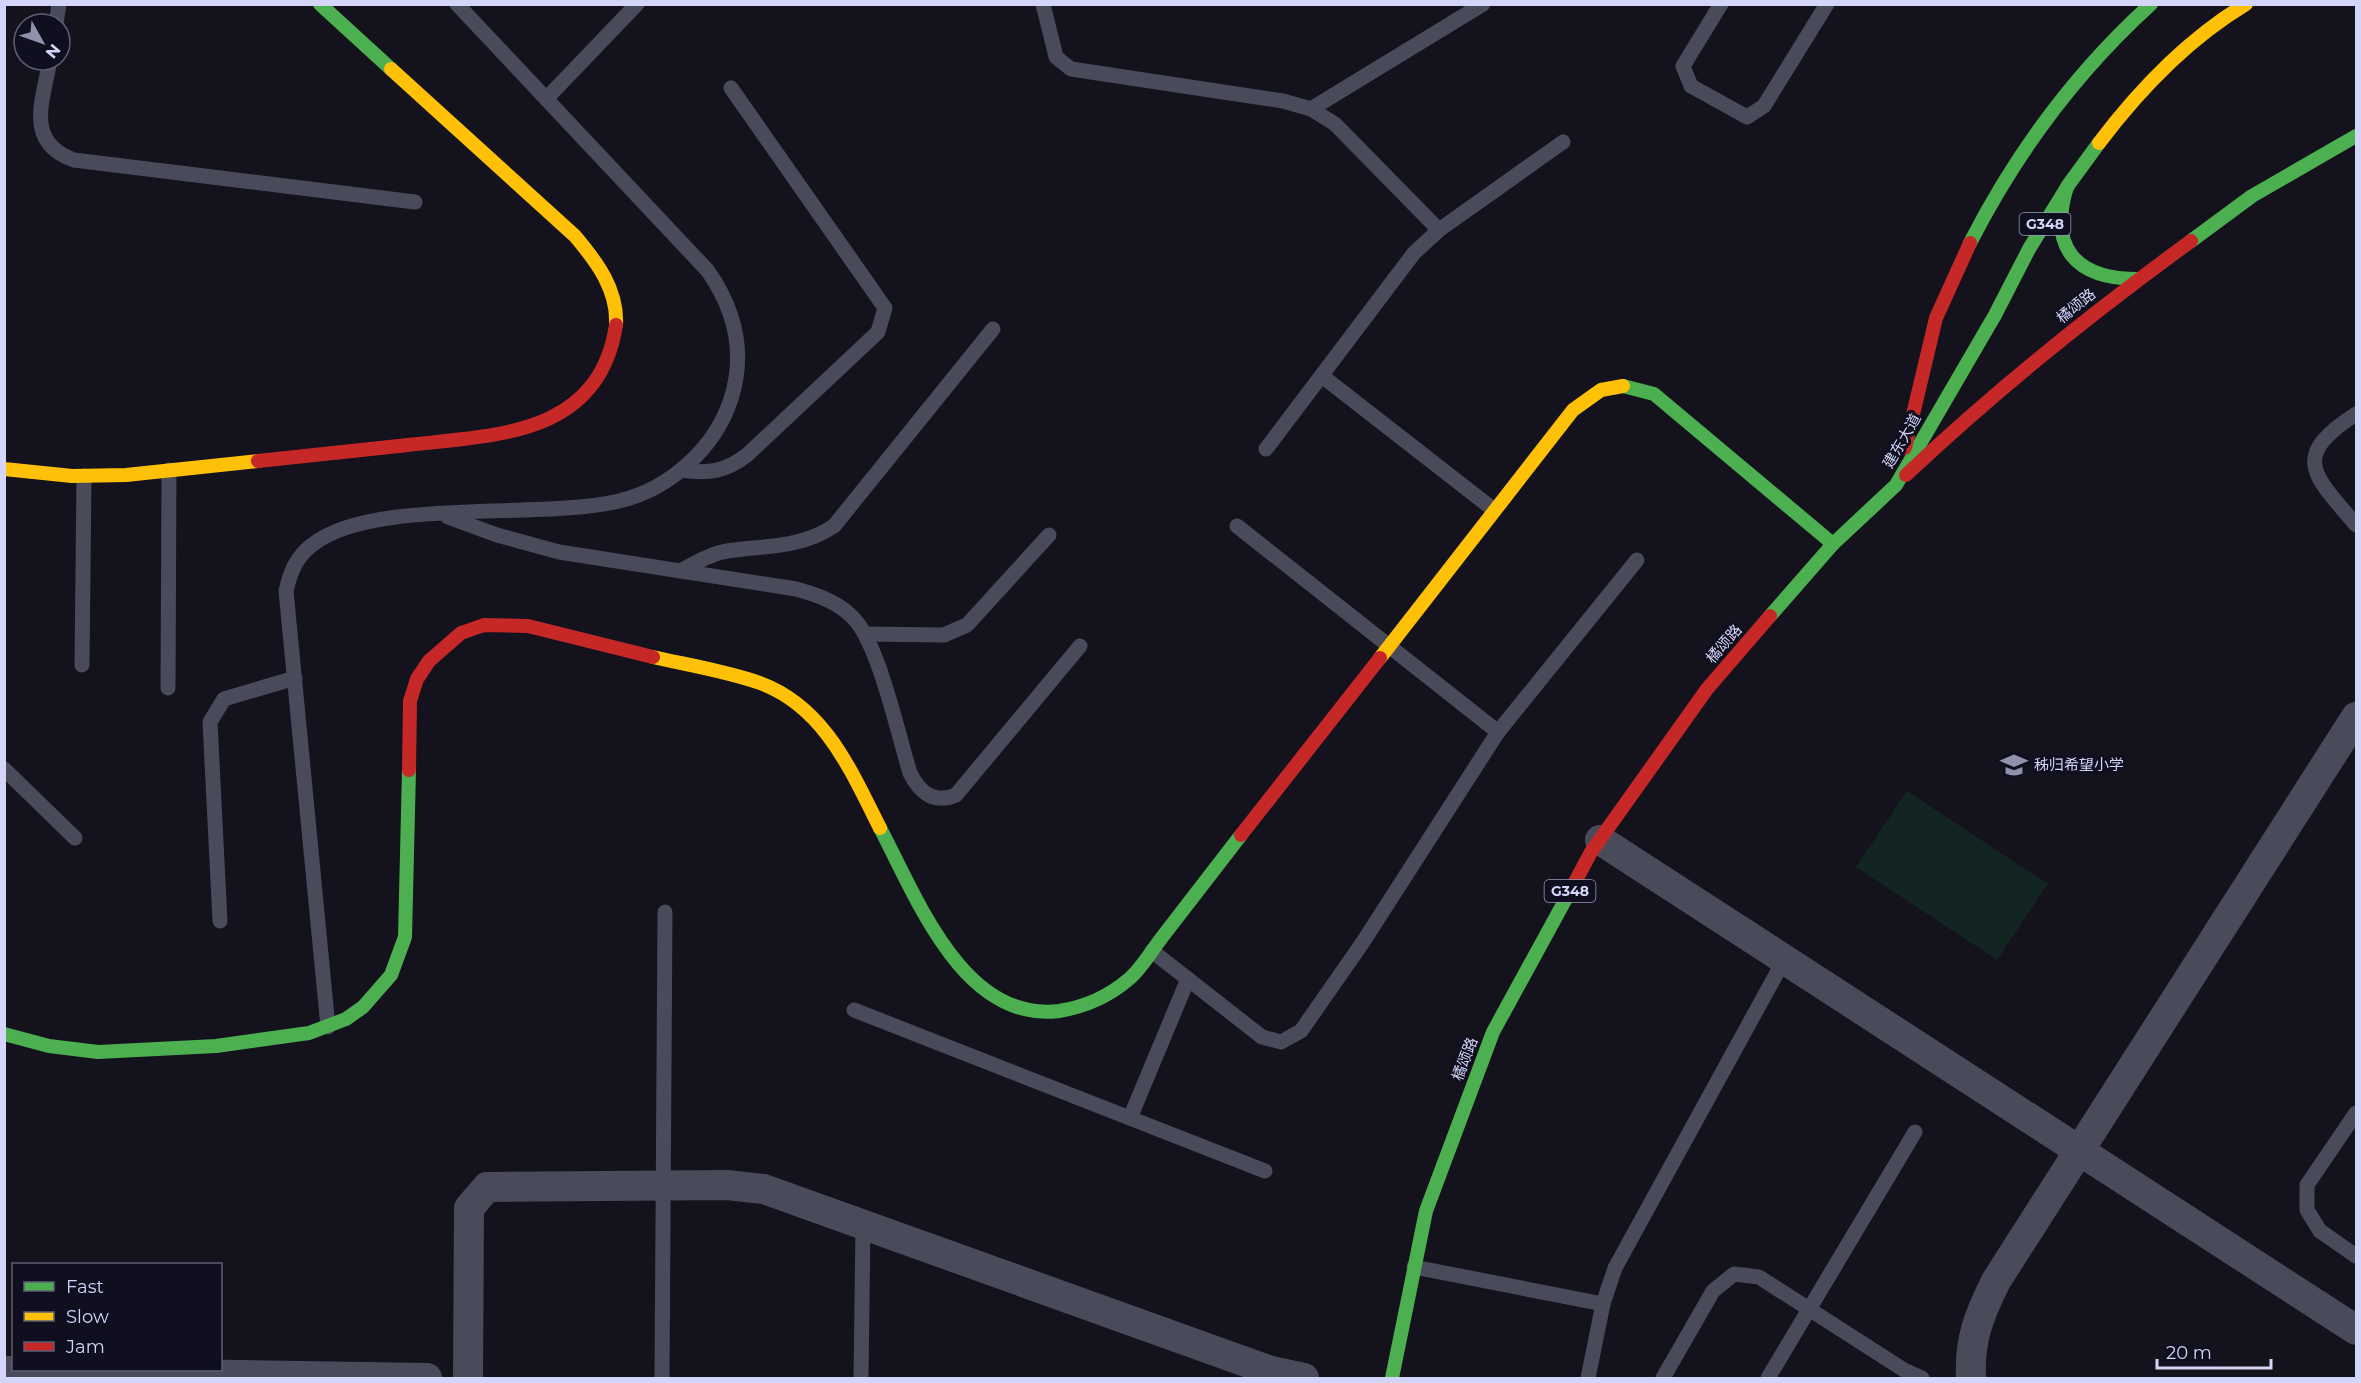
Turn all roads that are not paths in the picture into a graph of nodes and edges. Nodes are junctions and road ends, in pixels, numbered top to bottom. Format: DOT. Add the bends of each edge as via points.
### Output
graph roads {
  1 [pos="320,4"];
  2 [pos="457,4"];
  3 [pos="637,4"];
  4 [pos="1043,4"];
  5 [pos="1484,4"];
  6 [pos="1721,4"];
  7 [pos="1827,4"];
  8 [pos="2151,4"];
  9 [pos="2246,4"];
  10 [pos="48,72"];
  11 [pos="731,88"];
  12 [pos="546,99"];
  13 [pos="1311,110"];
  14 [pos="2356,136"];
  15 [pos="1563,142"];
  16 [pos="2069,184"];
  17 [pos="415,202"];
  18 [pos="1439,230"];
  19 [pos="2138,279"];
  20 [pos="993,329"];
  21 [pos="1322,376"];
  22 [pos="2356,414"];
  23 [pos="1266,449"];
  24 [pos="4,469"];
  25 [pos="169,470"];
  26 [pos="681,471"];
  27 [pos="84,476"];
  28 [pos="1896,485"];
  29 [pos="1494,510"];
  30 [pos="440,514"];
  31 [pos="2356,525"];
  32 [pos="1237,526"];
  33 [pos="1049,535"];
  34 [pos="1833,544"];
  35 [pos="1637,560"];
  36 [pos="680,571"];
  37 [pos="865,634"];
  38 [pos="1389,645"];
  39 [pos="1080,646"];
  40 [pos="82,665"];
  41 [pos="295,678"];
  42 [pos="168,688"];
  43 [pos="2356,717"];
  44 [pos="1498,732"];
  45 [pos="4,769"];
  46 [pos="75,838"];
  47 [pos="1600,840"];
  48 [pos="665,912"];
  49 [pos="220,921"];
  50 [pos="1152,951"];
  51 [pos="1784,960"];
  52 [pos="1188,979"];
  53 [pos="854,1010"];
  54 [pos="328,1027"];
  55 [pos="4,1034"];
  56 [pos="2356,1113"];
  57 [pos="1130,1118"];
  58 [pos="1915,1132"];
  59 [pos="2079,1151"];
  60 [pos="1266,1171"];
  61 [pos="663,1185"];
  62 [pos="863,1225"];
  63 [pos="2356,1256"];
  64 [pos="1414,1268"];
  65 [pos="1603,1304"];
  66 [pos="1809,1310"];
  67 [pos="2356,1330"];
  68 [pos="4,1371"];
  69 [pos="69,1375"];
  70 [pos="1264,1375"];
  71 [pos="174,1376"];
  72 [pos="276,1377"];
  73 [pos="427,1378"];
  74 [pos="468,1378"];
  75 [pos="662,1378"];
  76 [pos="861,1378"];
  77 [pos="1304,1378"];
  78 [pos="1392,1378"];
  79 [pos="1588,1378"];
  80 [pos="1663,1378"];
  81 [pos="1768,1378"];
  82 [pos="1922,1378"];
  83 [pos="1971,1378"];
  1 -- 25 [label="main road" via="575,236 596,261 612,291 615,324 608,358 590,388 565,411 534,427"];
  2 -- 12 [label="lane"];
  3 -- 12 [label="lane"];
  4 -- 13 [label="lane" via="1056,57 1071,69 1283,101"];
  5 -- 13 [label="lane"];
  6 -- 7 [label="lane" via="1683,66 1690,86 1748,117 1764,106"];
  8 -- 28 [label="main road, 建东大道" via="2074,84 2022,155 1977,230 1939,309"];
  9 -- 16 [label="main road, 建东大道 / G348" via="2171,61 2116,121"];
  10 -- 17 [label="lane" via="41,132 49,146 74,160"];
  11 -- 26 [label="lane" via="885,308 878,332 747,455 715,473"];
  12 -- 26 [label="lane" via="695,255 728,306 738,344 736,382 711,440"];
  13 -- 18 [label="lane" via="1335,124"];
  14 -- 19 [label="main road, 橘颂路" via="2252,196"];
  15 -- 18 [label="lane"];
  16 -- 19 [label="main road" via="2060,204 2058,223 2061,241 2070,255 2101,277 2119,281"];
  16 -- 28 [label="main road, 建东大道 / G348"];
  18 -- 21 [label="lane" via="1414,253"];
  19 -- 28 [label="main road, 橘颂路" via="1958,426"];
  20 -- 36 [label="lane" via="834,526 816,538 794,544 724,551"];
  21 -- 23 [label="lane"];
  21 -- 29 [label="lane"];
  22 -- 31 [label="lane" via="2323,438 2314,455 2322,484"];
  24 -- 27 [label="main road"];
  25 -- 27 [label="main road"];
  25 -- 42 [label="lane"];
  26 -- 30 [label="lane" via="641,494 619,501"];
  27 -- 40 [label="lane"];
  28 -- 34 [label="main road, 橘颂路 / G348"];
  29 -- 34 [label="main road" via="1582,400 1606,387 1630,386 1642,388 1665,402"];
  29 -- 38 [label="main road"];
  30 -- 36 [label="lane" via="559,552"];
  30 -- 41 [label="lane" via="363,523 326,536 297,560 286,591"];
  32 -- 38 [label="lane"];
  33 -- 37 [label="lane" via="967,625 944,635"];
  34 -- 47 [label="main road, 橘颂路 / G348" via="1707,689"];
  35 -- 44 [label="lane"];
  36 -- 37 [label="lane" via="813,594 843,609"];
  37 -- 39 [label="lane" via="910,773 917,787 944,800 956,795"];
  38 -- 44 [label="lane"];
  38 -- 50 [label="main road"];
  41 -- 49 [label="lane" via="224,699 210,722"];
  41 -- 54 [label="lane"];
  43 -- 59 [label="street"];
  44 -- 52 [label="lane" via="1301,1031 1281,1042 1262,1037"];
  45 -- 46 [label="lane"];
  47 -- 51 [label="street"];
  47 -- 64 [label="main road, 橘颂路 / G348" via="1493,1032 1426,1211"];
  48 -- 61 [label="lane"];
  50 -- 52 [label="lane"];
  50 -- 54 [label="main road" via="1117,989 1072,1010 1024,1010 997,998 973,982 944,947 840,751 826,728 806,708 760,683 528,626 484,625 461,633 444,646 417,680 408,723 405,937 391,975 378,993 363,1007"];
  51 -- 59 [label="street"];
  51 -- 65 [label="lane" via="1615,1268"];
  52 -- 57 [label="lane"];
  53 -- 57 [label="lane"];
  54 -- 55 [label="main road" via="216,1046 123,1052 74,1050"];
  56 -- 63 [label="lane" via="2307,1185 2307,1210 2320,1231"];
  57 -- 60 [label="lane"];
  58 -- 66 [label="lane"];
  59 -- 67 [label="street"];
  59 -- 83 [label="street" via="1996,1281 1978,1317 1969,1354"];
  61 -- 62 [label="street" via="764,1189"];
  61 -- 74 [label="street" via="487,1187 469,1208"];
  61 -- 75 [label="lane"];
  62 -- 70 [label="street"];
  62 -- 76 [label="lane"];
  64 -- 65 [label="lane"];
  64 -- 78 [label="main road, 橘颂路 / G348"];
  65 -- 79 [label="lane"];
  66 -- 80 [label="lane" via="1760,1277 1734,1274 1713,1291"];
  66 -- 81 [label="lane"];
  66 -- 82 [label="lane"];
  68 -- 69 [label="street"];
  69 -- 71 [label="street"];
  70 -- 77 [label="street"];
  71 -- 72 [label="street"];
  72 -- 73 [label="street"];
}
